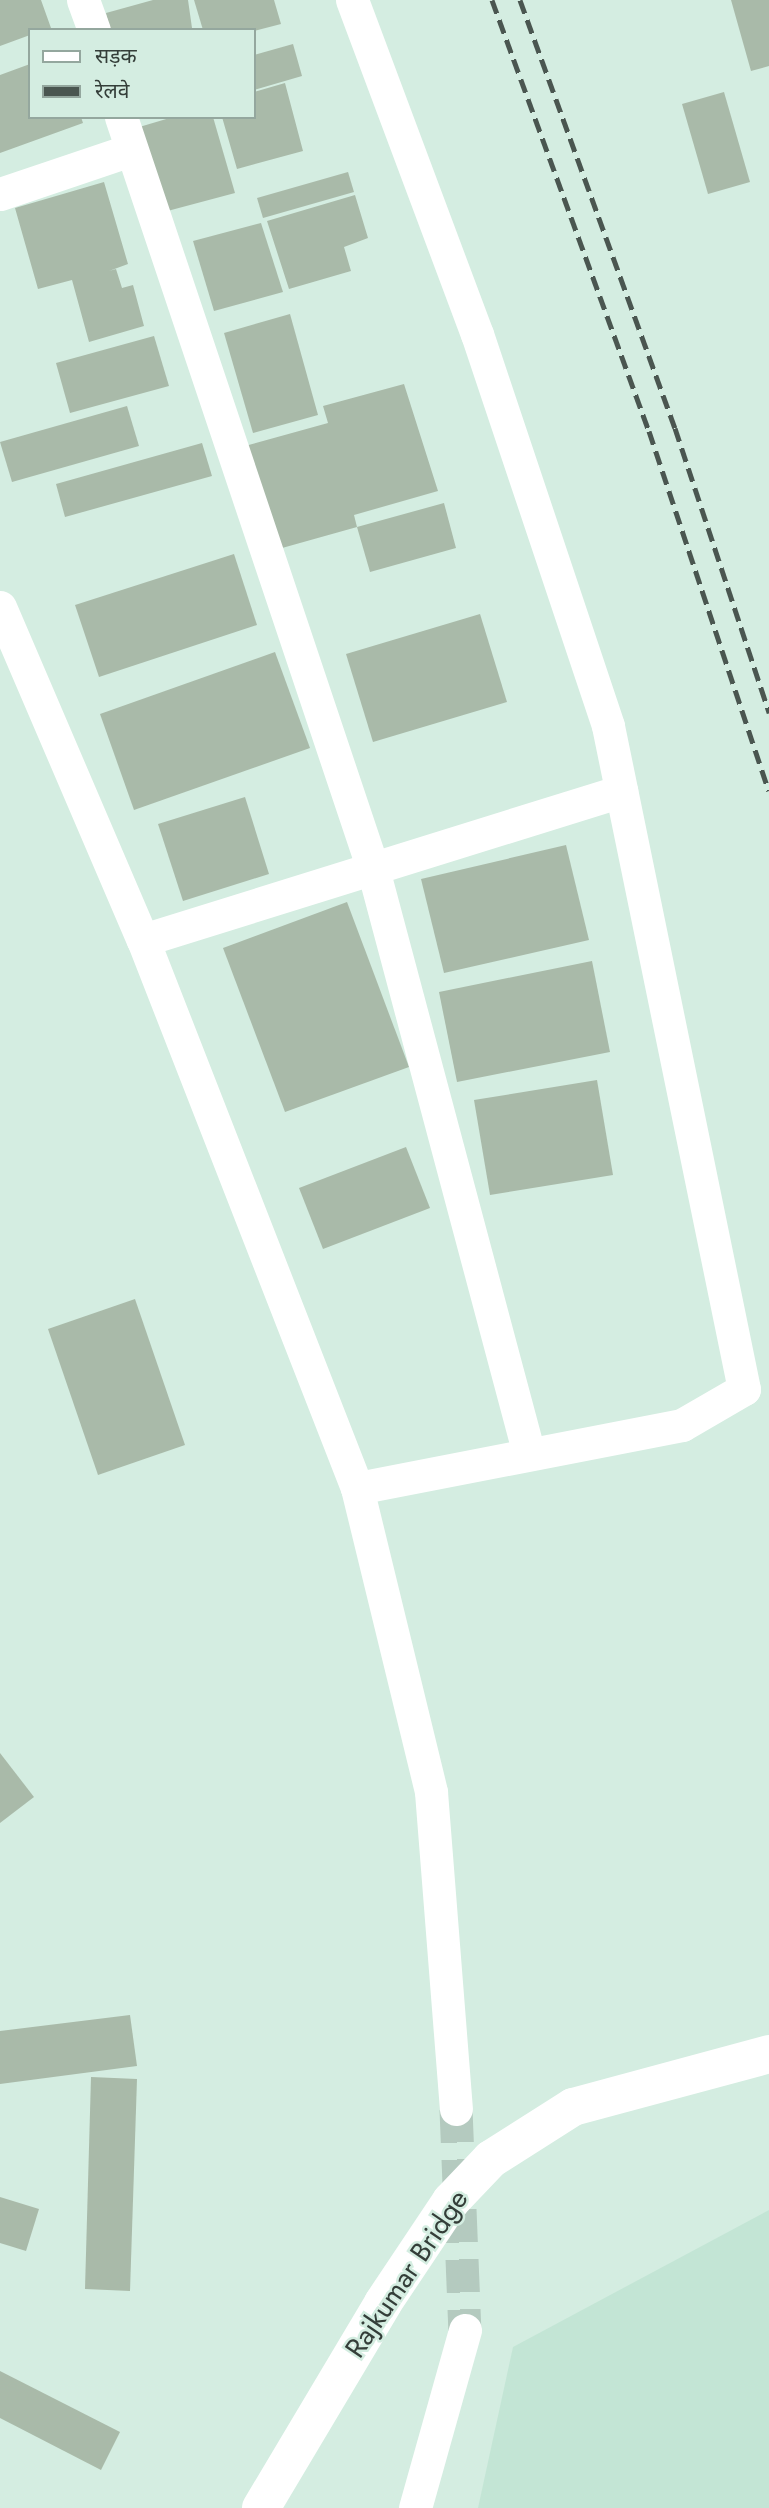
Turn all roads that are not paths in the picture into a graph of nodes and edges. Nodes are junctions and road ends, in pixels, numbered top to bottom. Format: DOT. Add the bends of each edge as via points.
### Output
graph roads {
  1 [pos="83,0"];
  2 [pos="352,0"];
  3 [pos="93,28"];
  4 [pos="122,119"];
  5 [pos="131,150"];
  6 [pos="0,194"];
  7 [pos="0,607"];
  8 [pos="621,791"];
  9 [pos="373,869"];
  10 [pos="143,940"];
  11 [pos="529,1454"];
  12 [pos="357,1488"];
  13 [pos="769,2054"];
  14 [pos="456,2109"];
  15 [pos="465,2330"];
  16 [pos="261,2508"];
  17 [pos="415,2508"];
  1 -- 3 [label="street"];
  2 -- 8 [label="street" via="477,334 608,726"];
  4 -- 5 [label="street"];
  5 -- 6 [label="street"];
  5 -- 9 [label="street"];
  7 -- 10 [label="street"];
  8 -- 9 [label="street"];
  8 -- 11 [label="street" via="744,1389 682,1425"];
  9 -- 10 [label="street"];
  9 -- 11 [label="street"];
  10 -- 12 [label="street"];
  11 -- 12 [label="street"];
  12 -- 14 [label="street" via="431,1792"];
  13 -- 16 [label="main road, Rajkumar Bridge" via="573,2107 491,2159 451,2201 383,2303"];
  15 -- 17 [label="street"];
}
